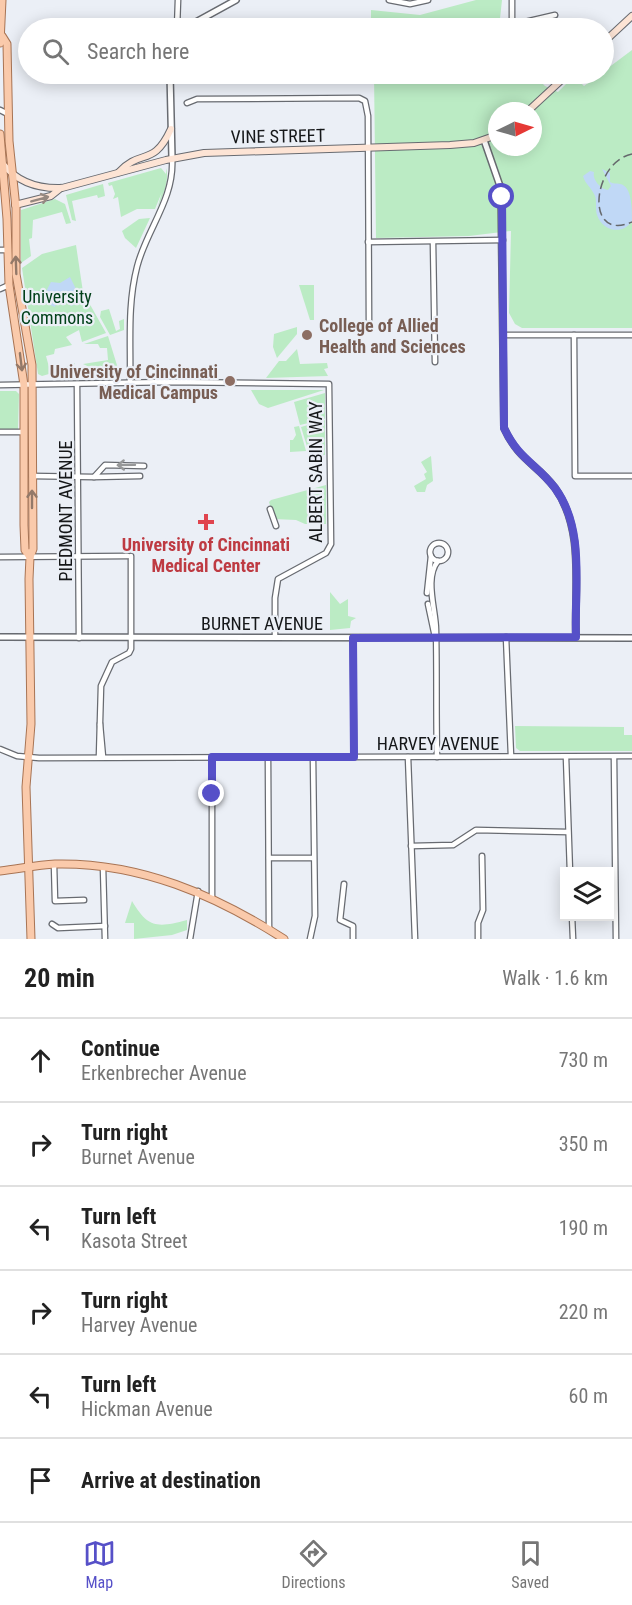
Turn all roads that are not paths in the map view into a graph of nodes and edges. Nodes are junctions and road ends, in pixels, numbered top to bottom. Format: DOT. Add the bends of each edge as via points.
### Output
graph roads {
  1 [pos="2,0"];
  2 [pos="177,0"];
  3 [pos="236,0"];
  4 [pos="389,0"];
  5 [pos="428,0"];
  6 [pos="512,0"];
  7 [pos="555,15"];
  8 [pos="632,16"];
  9 [pos="177,18"];
  10 [pos="203,18"];
  11 [pos="512,18"];
  12 [pos="544,18"];
  13 [pos="614,32"];
  14 [pos="1,40"];
  15 [pos="170,84"];
  16 [pos="557,84"];
  17 [pos="538,102"];
  18 [pos="187,103"];
  19 [pos="3,113"];
  20 [pos="171,129"];
  21 [pos="0,134"];
  22 [pos="488,138"];
  23 [pos="484,140"];
  24 [pos="368,149"];
  25 [pos="172,158"];
  26 [pos="1,162"];
  27 [pos="118,172"];
  28 [pos="12,176"];
  29 [pos="2,179"];
  30 [pos="62,188"];
  31 [pos="15,205"];
  32 [pos="3,206"];
  33 [pos="502,240"];
  34 [pos="368,242"];
  35 [pos="433,242"];
  36 [pos="4,250"];
  37 [pos="9,285"];
  38 [pos="0,289"];
  39 [pos="369,324"];
  40 [pos="504,335"];
  41 [pos="574,335"];
  42 [pos="632,335"];
  43 [pos="435,362"];
  44 [pos="129,383"];
  45 [pos="77,384"];
  46 [pos="0,385"];
  47 [pos="24,385"];
  48 [pos="32,385"];
  49 [pos="0,432"];
  50 [pos="24,432"];
  51 [pos="144,466"];
  52 [pos="140,476"];
  53 [pos="632,476"];
  54 [pos="32,477"];
  55 [pos="78,477"];
  56 [pos="94,477"];
  57 [pos="270,509"];
  58 [pos="276,526"];
  59 [pos="431,556"];
  60 [pos="0,557"];
  61 [pos="30,557"];
  62 [pos="79,557"];
  63 [pos="438,561"];
  64 [pos="427,593"];
  65 [pos="428,604"];
  66 [pos="0,637"];
  67 [pos="30,637"];
  68 [pos="275,637"];
  69 [pos="435,637"];
  70 [pos="506,637"];
  71 [pos="576,637"];
  72 [pos="79,638"];
  73 [pos="131,638"];
  74 [pos="353,638"];
  75 [pos="632,638"];
  76 [pos="0,749"];
  77 [pos="511,756"];
  78 [pos="614,756"];
  79 [pos="632,756"];
  80 [pos="28,757"];
  81 [pos="101,757"];
  82 [pos="212,757"];
  83 [pos="313,757"];
  84 [pos="354,757"];
  85 [pos="408,757"];
  86 [pos="437,757"];
  87 [pos="566,757"];
  88 [pos="268,758"];
  89 [pos="568,832"];
  90 [pos="411,846"];
  91 [pos="482,856"];
  92 [pos="269,858"];
  93 [pos="313,858"];
  94 [pos="54,864"];
  95 [pos="28,867"];
  96 [pos="103,867"];
  97 [pos="570,867"];
  98 [pos="0,871"];
  99 [pos="344,884"];
  100 [pos="198,891"];
  101 [pos="212,897"];
  102 [pos="84,900"];
  103 [pos="572,921"];
  104 [pos="52,924"];
  105 [pos="105,926"];
  106 [pos="269,929"];
  107 [pos="31,939"];
  108 [pos="105,939"];
  109 [pos="190,939"];
  110 [pos="284,939"];
  111 [pos="310,939"];
  112 [pos="353,939"];
  113 [pos="415,939"];
  114 [pos="478,939"];
  115 [pos="573,939"];
  116 [pos="616,939"];
  1 -- 14 [label="main road"];
  2 -- 9 [label="street"];
  3 -- 10 [label="street"];
  4 -- 5 [label="street" via="410,4"];
  6 -- 11 [label="street"];
  7 -- 12 [label="street"];
  8 -- 13 [label="main road"];
  14 -- 19 [label="main road" via="7,44"];
  15 -- 20 [label="street"];
  16 -- 17 [label="main road"];
  18 -- 24 [label="street" via="197,99 359,98 367,104"];
  19 -- 28 [label="main road"];
  20 -- 25 [label="street"];
  20 -- 27 [label="main road" via="157,152 127,163"];
  21 -- 26 [label="main road"];
  22 -- 23 [label="main road, VINE STREET"];
  23 -- 24 [label="main road, VINE STREET" via="450,146"];
  23 -- 33 [label="street" via="501,189"];
  24 -- 25 [label="main road, VINE STREET" via="220,152"];
  24 -- 34 [label="street"];
  25 -- 27 [label="main road, VINE STREET"];
  25 -- 44 [label="street" via="169,191 135,275"];
  26 -- 28 [label="main road"];
  26 -- 29 [label="main road"];
  27 -- 30 [label="main road, VINE STREET"];
  28 -- 29 [label="main road"];
  28 -- 30 [label="main road, VINE STREET" via="37,186"];
  28 -- 31 [label="main road"];
  29 -- 32 [label="main road"];
  31 -- 30 [label="main road, VINE STREET, one-way" via="51,196"];
  31 -- 32 [label="street"];
  48 -- 31 [label="main road, one-way" via="16,274"];
  32 -- 36 [label="main road"];
  33 -- 35 [label="street"];
  33 -- 40 [label="street"];
  34 -- 35 [label="street"];
  34 -- 39 [label="street"];
  35 -- 43 [label="street"];
  36 -- 37 [label="main road"];
  37 -- 38 [label="street"];
  37 -- 47 [label="main road, one-way"];
  40 -- 41 [label="street"];
  40 -- 71 [label="street" via="504,428 519,455 548,480 560,497 574,536"];
  41 -- 42 [label="street"];
  41 -- 53 [label="street" via="574,476"];
  44 -- 45 [label="street"];
  44 -- 68 [label="street, ALBERT SABIN WAY" via="329,384 331,544 326,553 278,579"];
  45 -- 48 [label="street"];
  45 -- 55 [label="street, PIEDMONT AVENUE"];
  46 -- 47 [label="street"];
  47 -- 48 [label="street"];
  47 -- 50 [label="main road"];
  48 -- 54 [label="main road"];
  49 -- 50 [label="street"];
  50 -- 61 [label="main road" via="25,549"];
  51 -- 56 [label="street, one-way" via="105,465"];
  52 -- 56 [label="street"];
  54 -- 55 [label="street"];
  61 -- 54 [label="main road, one-way"];
  55 -- 56 [label="street"];
  55 -- 62 [label="street, PIEDMONT AVENUE"];
  57 -- 58 [label="street"];
  59 -- 63 [label="street"];
  59 -- 63 [label="street" via="433,545 444,545 447,555"];
  59 -- 64 [label="street"];
  60 -- 61 [label="street"];
  61 -- 62 [label="street"];
  61 -- 67 [label="main road"];
  62 -- 72 [label="street, PIEDMONT AVENUE"];
  62 -- 73 [label="street" via="129,556"];
  63 -- 69 [label="street" via="432,573"];
  65 -- 69 [label="street"];
  66 -- 67 [label="street, BURNET AVENUE"];
  67 -- 72 [label="street, BURNET AVENUE"];
  67 -- 80 [label="main road" via="32,713"];
  68 -- 73 [label="street, BURNET AVENUE"];
  68 -- 74 [label="street, BURNET AVENUE"];
  69 -- 70 [label="street, BURNET AVENUE"];
  69 -- 74 [label="street, BURNET AVENUE"];
  69 -- 86 [label="street"];
  70 -- 71 [label="street, BURNET AVENUE"];
  70 -- 77 [label="street"];
  71 -- 75 [label="street, BURNET AVENUE"];
  72 -- 73 [label="street, BURNET AVENUE"];
  73 -- 81 [label="street" via="129,653 115,659 103,680"];
  74 -- 84 [label="street"];
  76 -- 80 [label="street, HARVEY AVENUE"];
  77 -- 86 [label="street, HARVEY AVENUE"];
  77 -- 87 [label="street, HARVEY AVENUE"];
  78 -- 79 [label="street, HARVEY AVENUE"];
  78 -- 87 [label="street, HARVEY AVENUE"];
  78 -- 116 [label="street"];
  80 -- 81 [label="street, HARVEY AVENUE"];
  80 -- 95 [label="main road"];
  81 -- 82 [label="street, HARVEY AVENUE"];
  82 -- 88 [label="street, HARVEY AVENUE"];
  82 -- 101 [label="street"];
  83 -- 84 [label="street, HARVEY AVENUE"];
  83 -- 88 [label="street, HARVEY AVENUE"];
  83 -- 93 [label="street"];
  84 -- 85 [label="street, HARVEY AVENUE"];
  85 -- 86 [label="street, HARVEY AVENUE"];
  85 -- 90 [label="street"];
  87 -- 89 [label="street"];
  88 -- 92 [label="street"];
  89 -- 90 [label="street" via="476,830 457,844"];
  89 -- 97 [label="street"];
  90 -- 113 [label="street"];
  91 -- 114 [label="street" via="483,910"];
  92 -- 93 [label="street"];
  92 -- 106 [label="street"];
  93 -- 111 [label="street" via="315,916"];
  94 -- 95 [label="main road"];
  94 -- 96 [label="main road"];
  94 -- 102 [label="street" via="55,901"];
  95 -- 98 [label="main road"];
  95 -- 107 [label="main road"];
  96 -- 100 [label="main road"];
  96 -- 105 [label="street"];
  99 -- 112 [label="street" via="340,920 353,926"];
  100 -- 101 [label="main road"];
  100 -- 109 [label="street"];
  101 -- 106 [label="main road"];
  103 -- 115 [label="street"];
  104 -- 105 [label="street" via="58,928"];
  105 -- 108 [label="street"];
  106 -- 110 [label="main road"];
}
